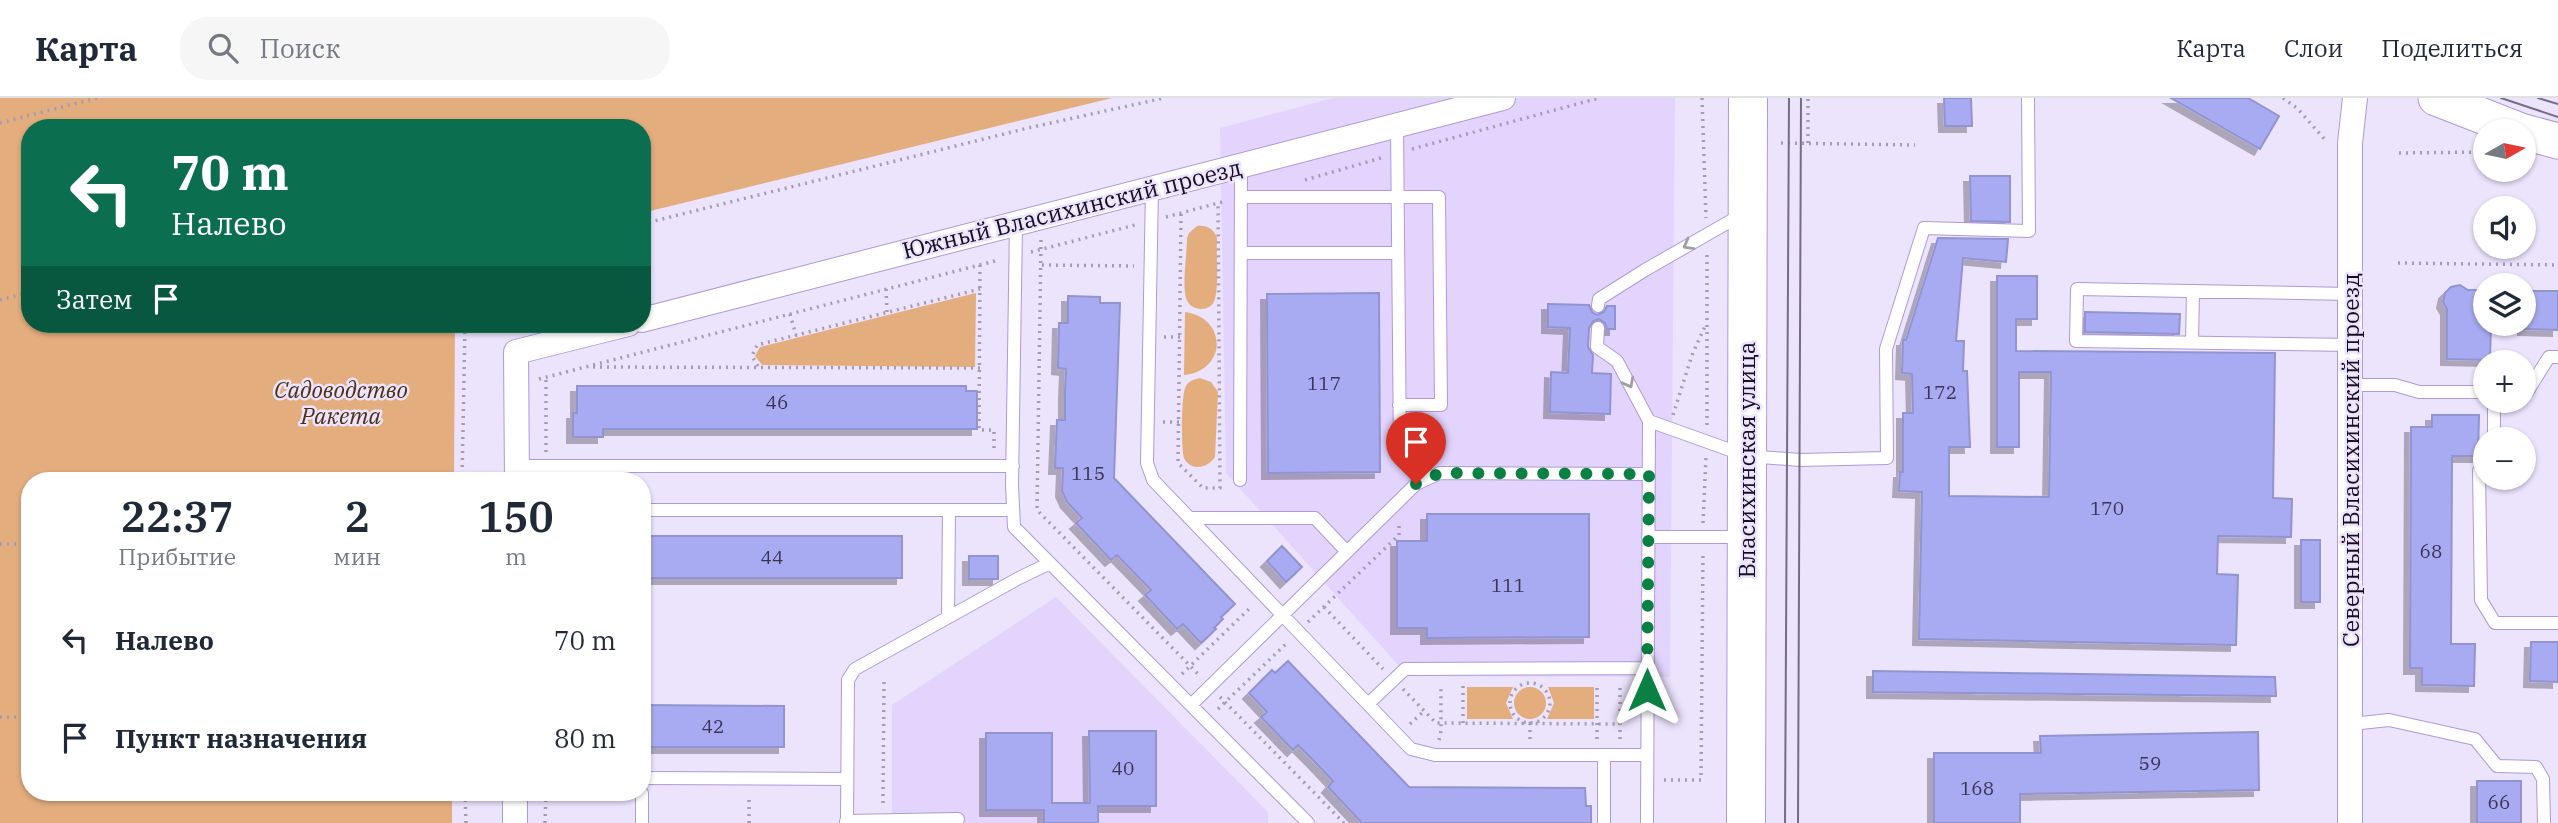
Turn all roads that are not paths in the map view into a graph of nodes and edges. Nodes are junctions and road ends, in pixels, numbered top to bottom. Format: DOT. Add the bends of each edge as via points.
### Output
graph roads {
  1 [pos="1503,98"];
  2 [pos="1748,98"];
  3 [pos="2028,98"];
  4 [pos="2355,98"];
  5 [pos="2436,98"];
  6 [pos="2489,119"];
  7 [pos="1397,125"];
  8 [pos="2536,136"];
  9 [pos="2558,141"];
  10 [pos="1241,166"];
  11 [pos="1152,188"];
  12 [pos="1241,197"];
  13 [pos="1397,197"];
  14 [pos="1747,212"];
  15 [pos="1016,224"];
  16 [pos="1241,253"];
  17 [pos="1398,253"];
  18 [pos="2193,291"];
  19 [pos="2351,294"];
  20 [pos="1598,306"];
  21 [pos="651,318"];
  22 [pos="1598,328"];
  23 [pos="592,333"];
  24 [pos="2192,343"];
  25 [pos="2350,345"];
  26 [pos="2558,357"];
  27 [pos="2536,378"];
  28 [pos="2351,386"];
  29 [pos="2473,392"];
  30 [pos="1399,405"];
  31 [pos="1649,421"];
  32 [pos="1399,451"];
  33 [pos="1747,456"];
  34 [pos="1013,466"];
  35 [pos="517,472"];
  36 [pos="521,472"];
  37 [pos="1649,474"];
  38 [pos="1240,480"];
  39 [pos="2479,490"];
  40 [pos="651,510"];
  41 [pos="949,510"];
  42 [pos="1012,510"];
  43 [pos="1189,518"];
  44 [pos="1648,537"];
  45 [pos="1746,537"];
  46 [pos="1347,552"];
  47 [pos="1050,563"];
  48 [pos="1284,616"];
  49 [pos="948,617"];
  50 [pos="2558,623"];
  51 [pos="1647,668"];
  52 [pos="1368,704"];
  53 [pos="1191,705"];
  54 [pos="2351,724"];
  55 [pos="1601,755"];
  56 [pos="1647,755"];
  57 [pos="651,778"];
  58 [pos="846,779"];
  59 [pos="515,801"];
  60 [pos="642,801"];
  61 [pos="958,819"];
  62 [pos="846,822"];
  63 [pos="515,823"];
  64 [pos="642,823"];
  65 [pos="1308,823"];
  66 [pos="1604,823"];
  67 [pos="1647,823"];
  68 [pos="1746,823"];
  69 [pos="2350,823"];
  70 [pos="2544,823"];
  1 -- 7 [label="street, Южный Власихинский проезд"];
  2 -- 14 [label="highway, Власихинская улица"];
  3 -- 33 [label="lane" via="2029,231 1924,228 1886,349 1887,458"];
  4 -- 19 [label="street, Северный Власихинский проезд" via="2350,143"];
  5 -- 6 [label="main road"];
  7 -- 10 [label="street, Южный Власихинский проезд"];
  7 -- 13 [label="lane"];
  8 -- 9 [label="main road"];
  10 -- 11 [label="street, Южный Власихинский проезд"];
  10 -- 12 [label="lane"];
  11 -- 15 [label="street, Южный Власихинский проезд"];
  11 -- 43 [label="lane" via="1147,463 1153,480"];
  12 -- 13 [label="lane"];
  12 -- 16 [label="lane"];
  13 -- 17 [label="lane"];
  13 -- 30 [label="lane" via="1439,197 1441,405"];
  14 -- 20 [label="lane, one-way" via="1599,299"];
  14 -- 33 [label="highway, Власихинская улица"];
  15 -- 21 [label="street, Южный Власихинский проезд"];
  15 -- 34 [label="lane"];
  16 -- 17 [label="lane"];
  16 -- 38 [label="lane"];
  17 -- 30 [label="lane"];
  18 -- 19 [label="lane"];
  18 -- 24 [label="lane"];
  18 -- 24 [label="lane" via="2077,289 2076,328 2076,341"];
  19 -- 25 [label="street, Северный Власихинский проезд"];
  22 -- 31 [label="lane, one-way" via="1597,347 1617,361"];
  23 -- 35 [label="street" via="516,352"];
  24 -- 25 [label="lane"];
  25 -- 28 [label="street, Северный Власихинский проезд"];
  26 -- 27 [label="lane" via="2549,357"];
  28 -- 29 [label="lane"];
  28 -- 54 [label="street, Северный Власихинский проезд"];
  30 -- 32 [label="lane"];
  31 -- 33 [label="lane"];
  31 -- 37 [label="lane"];
  33 -- 45 [label="highway, Власихинская улица"];
  34 -- 36 [label="lane" via="546,466"];
  34 -- 42 [label="lane"];
  37 -- 44 [label="lane"];
  37 -- 46 [label="lane" via="1440,473 1416,484"];
  39 -- 50 [label="lane" via="2480,600 2495,623"];
  40 -- 41 [label="lane"];
  41 -- 42 [label="lane"];
  41 -- 49 [label="lane"];
  42 -- 47 [label="lane" via="1014,527"];
  43 -- 46 [label="lane" via="1315,518"];
  43 -- 48 [label="lane"];
  44 -- 45 [label="lane"];
  44 -- 51 [label="lane"];
  45 -- 68 [label="highway, Власихинская улица"];
  46 -- 48 [label="lane"];
  47 -- 49 [label="lane"];
  47 -- 53 [label="lane"];
  48 -- 52 [label="lane"];
  48 -- 53 [label="lane"];
  49 -- 58 [label="lane" via="855,669 848,680"];
  51 -- 52 [label="lane" via="1405,669"];
  51 -- 56 [label="lane"];
  52 -- 55 [label="lane" via="1410,749 1435,755"];
  53 -- 65 [label="lane"];
  54 -- 69 [label="street, Северный Власихинский проезд"];
  54 -- 70 [label="lane" via="2389,719 2475,739 2497,766 2536,767 2543,779"];
  55 -- 56 [label="lane"];
  55 -- 66 [label="lane"];
  56 -- 67 [label="lane"];
  57 -- 58 [label="lane"];
  58 -- 62 [label="lane"];
  59 -- 63 [label="street"];
  60 -- 64 [label="lane"];
  61 -- 62 [label="lane"];
}
